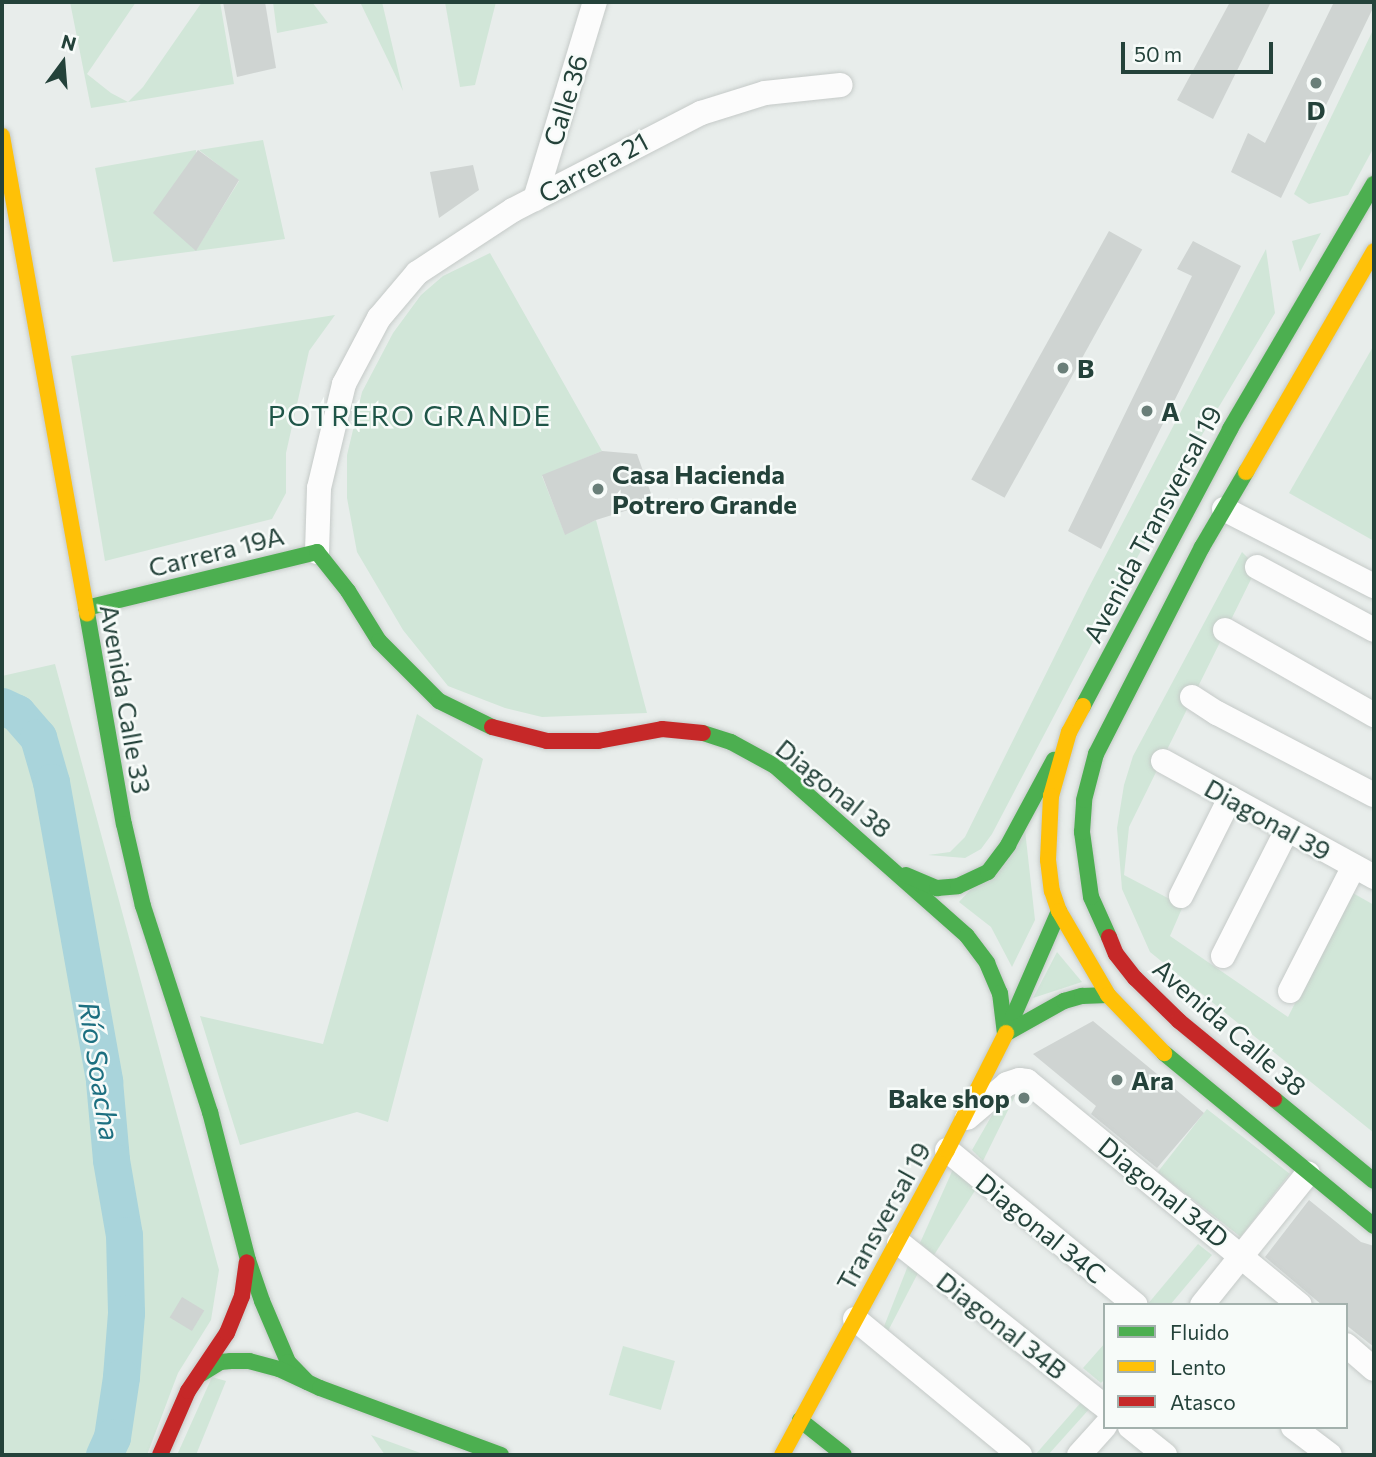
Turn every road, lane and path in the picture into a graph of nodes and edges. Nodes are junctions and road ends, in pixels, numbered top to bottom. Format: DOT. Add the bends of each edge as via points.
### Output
graph roads {
  1 [pos="595,2"];
  2 [pos="841,85"];
  3 [pos="2,136"];
  4 [pos="1374,184"];
  5 [pos="535,199"];
  6 [pos="1374,251"];
  7 [pos="1224,509"];
  8 [pos="317,552"];
  9 [pos="1257,567"];
  10 [pos="1374,586"];
  11 [pos="86,608"];
  12 [pos="1374,630"];
  13 [pos="1224,631"];
  14 [pos="1192,697"];
  15 [pos="1374,715"];
  16 [pos="1069,732"];
  17 [pos="1163,761"];
  18 [pos="1374,795"];
  19 [pos="1230,798"];
  20 [pos="1287,830"];
  21 [pos="897,871"];
  22 [pos="1364,871"];
  23 [pos="1181,896"];
  24 [pos="1059,911"];
  25 [pos="1223,956"];
  26 [pos="1290,992"];
  27 [pos="1108,995"];
  28 [pos="1005,1034"];
  29 [pos="961,1123"];
  30 [pos="947,1150"];
  31 [pos="1308,1173"];
  32 [pos="1374,1181"];
  33 [pos="1374,1226"];
  34 [pos="899,1243"];
  35 [pos="1241,1255"];
  36 [pos="248,1260"];
  37 [pos="1134,1303"];
  38 [pos="1204,1303"];
  39 [pos="1298,1303"];
  40 [pos="855,1319"];
  41 [pos="1348,1347"];
  42 [pos="1374,1369"];
  43 [pos="201,1374"];
  44 [pos="307,1382"];
  45 [pos="1103,1405"];
  46 [pos="800,1420"];
  47 [pos="1103,1428"];
  48 [pos="1132,1429"];
  49 [pos="1296,1429"];
  50 [pos="160,1455"];
  51 [pos="501,1455"];
  52 [pos="782,1455"];
  53 [pos="844,1455"];
  54 [pos="1020,1455"];
  55 [pos="1079,1455"];
  56 [pos="1165,1455"];
  57 [pos="1330,1455"];
  1 -- 5 [label="street, Calle 36"];
  2 -- 5 [label="street, Carrera 21" via="765,93 722,104 659,132"];
  3 -- 11 [label="main road, Avenida Calle 33"];
  4 -- 16 [label="main road, Avenida Transversal 19" via="1230,429"];
  5 -- 8 [label="street, Carrera 21" via="417,273 379,318 344,384 328,441 319,488"];
  6 -- 7 [label="main road"];
  7 -- 10 [label="street"];
  7 -- 32 [label="main road, Avenida Calle 38" via="1096,754 1084,800 1083,857 1091,897 1111,944 1129,970 1179,1021"];
  8 -- 11 [label="main road, Carrera 19A"];
  8 -- 21 [label="main road, Diagonal 38" via="379,641 439,701 496,729 547,741 598,741 662,729 705,733 731,742 775,766"];
  9 -- 12 [label="street"];
  11 -- 36 [label="main road, Avenida Calle 33" via="143,906 211,1112"];
  13 -- 15 [label="street"];
  14 -- 18 [label="street"];
  16 -- 21 [label="main road, Diagonal 38" via="1008,845 988,872 958,886 937,888"];
  16 -- 24 [label="main road, Avenida Transversal 19" via="1057,768 1049,818 1048,860"];
  17 -- 19 [label="street, Diagonal 39"];
  19 -- 20 [label="street, Diagonal 39"];
  19 -- 23 [label="street"];
  20 -- 22 [label="street, Diagonal 39"];
  20 -- 25 [label="street"];
  21 -- 28 [label="main road, Diagonal 38" via="967,936 987,962 1000,993"];
  22 -- 26 [label="street"];
  24 -- 27 [label="main road"];
  24 -- 28 [label="main road, Transversal 19"];
  27 -- 28 [label="main road" via="1064,1001"];
  27 -- 31 [label="main road" via="1159,1049"];
  28 -- 29 [label="main road, Transversal 19"];
  29 -- 30 [label="main road, Transversal 19"];
  29 -- 35 [label="street, Diagonal 34D" via="1007,1084 1027,1082"];
  30 -- 34 [label="main road, Transversal 19"];
  30 -- 37 [label="street, Diagonal 34C"];
  31 -- 33 [label="main road"];
  31 -- 35 [label="street"];
  34 -- 40 [label="main road, Transversal 19"];
  34 -- 45 [label="street, Diagonal 34B"];
  35 -- 38 [label="street"];
  35 -- 39 [label="street, Diagonal 34D"];
  36 -- 43 [label="main road" via="242,1296 227,1333"];
  36 -- 44 [label="main road, Avenida Calle 33" via="288,1362"];
  40 -- 46 [label="main road, Transversal 19"];
  40 -- 54 [label="street"];
  41 -- 42 [label="street"];
  43 -- 44 [label="main road" via="220,1363 249,1361"];
  43 -- 50 [label="main road" via="177,1410"];
  44 -- 51 [label="main road"];
  46 -- 52 [label="main road, Transversal 19"];
  46 -- 53 [label="main road"];
  47 -- 55 [label="street"];
  48 -- 56 [label="street"];
  49 -- 57 [label="street"];
}
